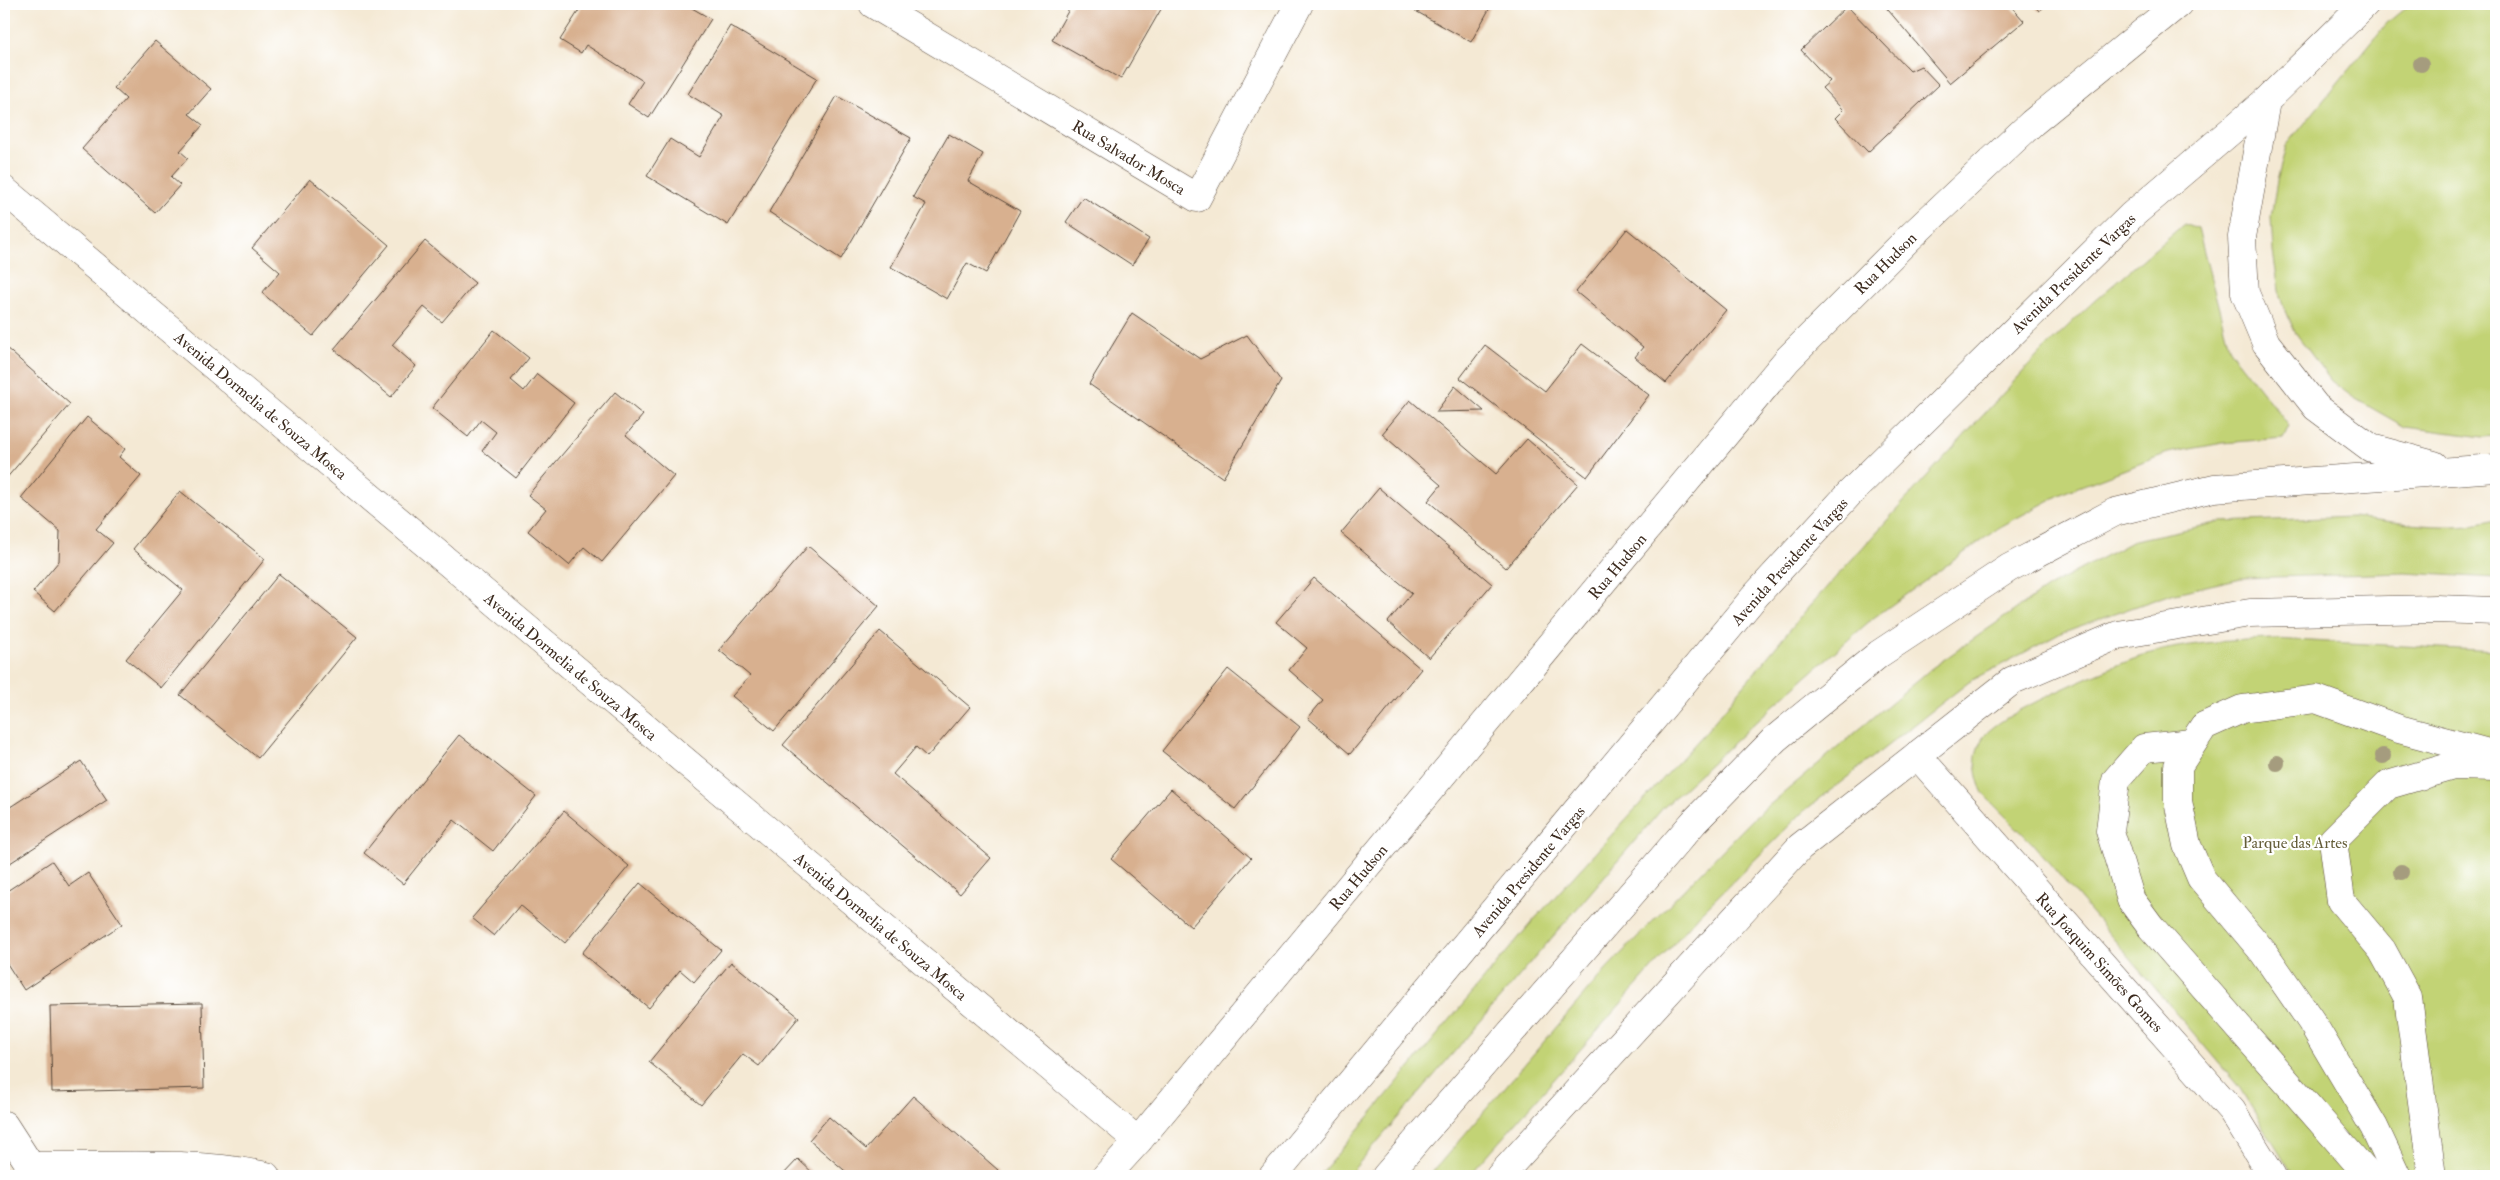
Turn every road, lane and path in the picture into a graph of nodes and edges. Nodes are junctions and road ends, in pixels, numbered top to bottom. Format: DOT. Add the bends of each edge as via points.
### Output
graph roads {
  1 [pos="873,4"];
  2 [pos="1298,4"];
  3 [pos="2178,4"];
  4 [pos="2365,4"];
  5 [pos="2266,101"];
  6 [pos="4,190"];
  7 [pos="2496,468"];
  8 [pos="2456,471"];
  9 [pos="2496,611"];
  10 [pos="2192,743"];
  11 [pos="1917,755"];
  12 [pos="2496,755"];
  13 [pos="2496,767"];
  14 [pos="4,1124"];
  15 [pos="1138,1141"];
  16 [pos="34,1171"];
  17 [pos="266,1176"];
  18 [pos="1106,1176"];
  19 [pos="1273,1176"];
  20 [pos="1386,1176"];
  21 [pos="1500,1176"];
  22 [pos="2272,1176"];
  23 [pos="2369,1176"];
  24 [pos="2397,1176"];
  25 [pos="2432,1176"];
  1 -- 2 [label="street, Rua Salvador Mosca" via="1197,198"];
  3 -- 15 [label="street, Rua Hudson" via="2032,123 1907,240 1787,360"];
  4 -- 5 [label="street, Avenida Presidente Vargas"];
  5 -- 8 [label="street" via="2242,236 2245,293 2266,343 2316,407 2371,448"];
  5 -- 19 [label="street, Avenida Presidente Vargas" via="2131,216 1849,494 1756,595"];
  6 -- 15 [label="street, Avenida Dormelia de Souza Mosca"];
  7 -- 8 [label="street"];
  8 -- 20 [label="street" via="2214,488 2115,512 2008,568 1879,654 1775,739 1694,822"];
  9 -- 11 [label="street" via="2250,613 2118,635 2013,680"];
  10 -- 12 [label="street" via="2204,726 2242,709 2316,699 2399,730"];
  10 -- 23 [label="street" via="2144,748 2116,780 2110,831 2131,900 2150,927"];
  10 -- 24 [label="street" via="2178,766 2178,801 2187,845 2201,878 2264,953 2311,1021 2374,1126"];
  11 -- 21 [label="street" via="1800,847"];
  11 -- 22 [label="street, Rua Joaquim Simões Gomes" via="2232,1111"];
  13 -- 25 [label="street" via="2453,766 2388,785 2333,840 2341,901 2382,950 2408,998"];
  14 -- 16 [label="street"];
  15 -- 18 [label="street, Rua Hudson"];
  16 -- 17 [label="street" via="197,1167"];
}
